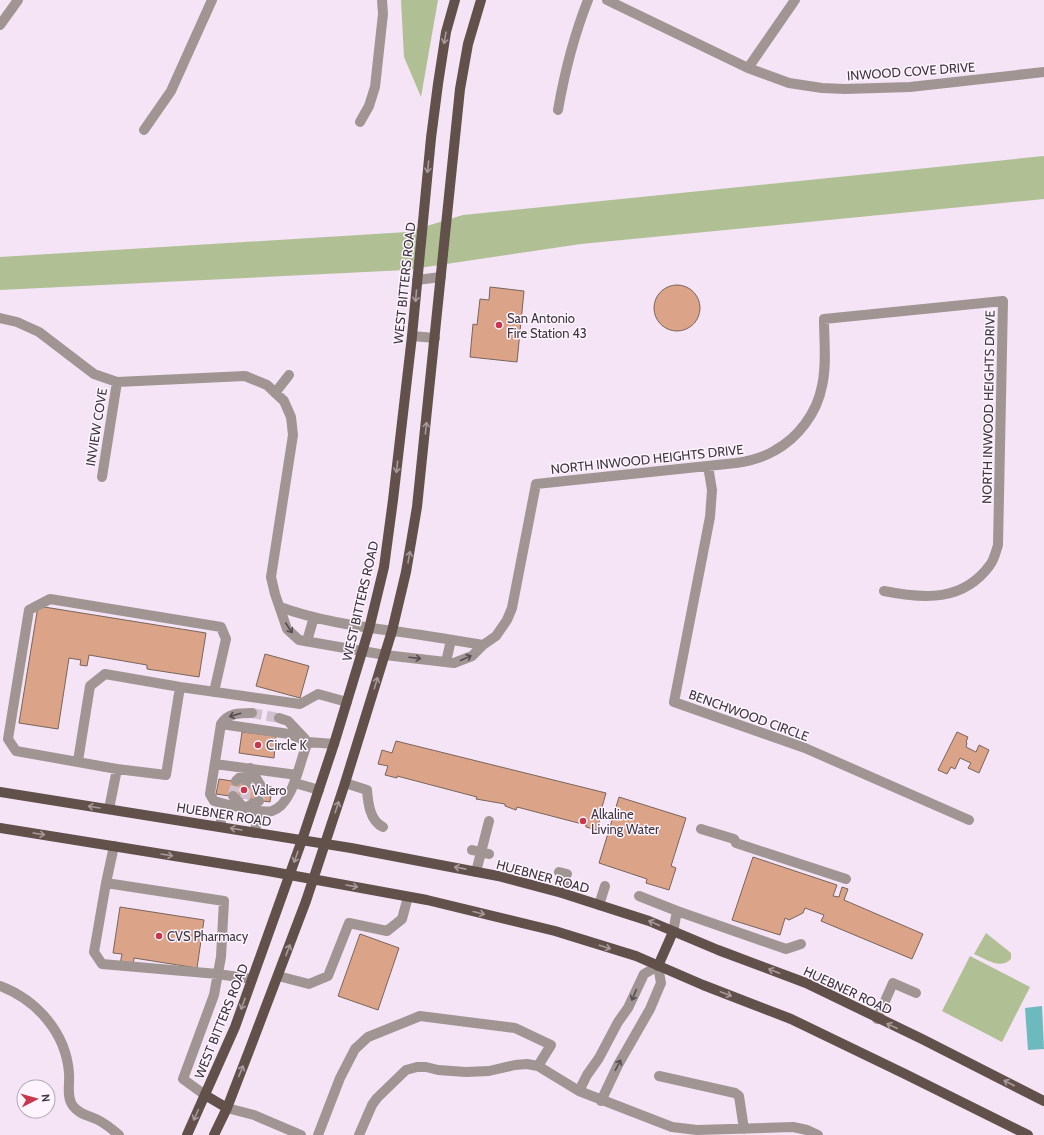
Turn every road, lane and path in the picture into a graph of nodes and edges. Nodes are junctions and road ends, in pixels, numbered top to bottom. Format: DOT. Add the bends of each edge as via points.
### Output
graph roads {
  1 [pos="18,0"];
  2 [pos="212,0"];
  3 [pos="382,0"];
  4 [pos="455,0"];
  5 [pos="481,0"];
  6 [pos="588,0"];
  7 [pos="607,0"];
  8 [pos="795,0"];
  9 [pos="0,25"];
  10 [pos="748,68"];
  11 [pos="1044,72"];
  12 [pos="558,110"];
  13 [pos="360,122"];
  14 [pos="144,130"];
  15 [pos="441,277"];
  16 [pos="417,280"];
  17 [pos="0,318"];
  18 [pos="412,336"];
  19 [pos="435,338"];
  20 [pos="289,376"];
  21 [pos="117,382"];
  22 [pos="275,393"];
  23 [pos="708,466"];
  24 [pos="102,477"];
  25 [pos="884,591"];
  26 [pos="280,607"];
  27 [pos="314,617"];
  28 [pos="369,629"];
  29 [pos="392,631"];
  30 [pos="451,640"];
  31 [pos="307,641"];
  32 [pos="483,645"];
  33 [pos="362,652"];
  34 [pos="385,655"];
  35 [pos="446,662"];
  36 [pos="180,687"];
  37 [pos="214,692"];
  38 [pos="347,702"];
  39 [pos="252,713"];
  40 [pos="279,718"];
  41 [pos="221,724"];
  42 [pos="308,742"];
  43 [pos="334,744"];
  44 [pos="78,761"];
  45 [pos="215,764"];
  46 [pos="250,768"];
  47 [pos="117,769"];
  48 [pos="296,779"];
  49 [pos="236,781"];
  50 [pos="247,783"];
  51 [pos="345,783"];
  52 [pos="261,786"];
  53 [pos="319,790"];
  54 [pos="0,792"];
  55 [pos="231,801"];
  56 [pos="258,805"];
  57 [pos="109,809"];
  58 [pos="969,820"];
  59 [pos="489,821"];
  60 [pos="220,827"];
  61 [pos="383,827"];
  62 [pos="0,828"];
  63 [pos="700,829"];
  64 [pos="255,833"];
  65 [pos="302,840"];
  66 [pos="325,844"];
  67 [pos="114,846"];
  68 [pos="476,872"];
  69 [pos="290,875"];
  70 [pos="564,876"];
  71 [pos="314,879"];
  72 [pos="846,879"];
  73 [pos="106,883"];
  74 [pos="605,886"];
  75 [pos="562,893"];
  76 [pos="639,896"];
  77 [pos="408,897"];
  78 [pos="599,905"];
  79 [pos="677,911"];
  80 [pos="673,932"];
  81 [pos="801,944"];
  82 [pos="658,966"];
  83 [pos="218,974"];
  84 [pos="278,976"];
  85 [pos="252,979"];
  86 [pos="0,986"];
  87 [pos="916,993"];
  88 [pos="877,1019"];
  89 [pos="538,1066"];
  90 [pos="659,1076"];
  91 [pos="579,1091"];
  92 [pos="205,1095"];
  93 [pos="602,1101"];
  94 [pos="1044,1101"];
  95 [pos="226,1108"];
  96 [pos="744,1129"];
  97 [pos="119,1135"];
  98 [pos="187,1135"];
  99 [pos="214,1135"];
  100 [pos="301,1135"];
  101 [pos="318,1135"];
  102 [pos="359,1135"];
  103 [pos="818,1135"];
  104 [pos="1028,1135"];
  1 -- 9 [label="street"];
  2 -- 14 [label="street" via="171,91"];
  3 -- 13 [label="street" via="376,87"];
  4 -- 16 [label="main road, WEST BITTERS ROAD, one-way" via="446,32 438,84"];
  5 -- 15 [label="main road" via="468,44 460,89"];
  6 -- 12 [label="street" via="564,72"];
  7 -- 10 [label="street, INWOOD COVE DRIVE"];
  8 -- 10 [label="street"];
  10 -- 11 [label="street, INWOOD COVE DRIVE" via="789,83 845,90"];
  15 -- 16 [label="street"];
  15 -- 19 [label="main road"];
  16 -- 18 [label="main road, WEST BITTERS ROAD, one-way"];
  17 -- 21 [label="street" via="39,332 94,374"];
  18 -- 19 [label="street"];
  18 -- 28 [label="main road, WEST BITTERS ROAD, one-way" via="394,500 384,567"];
  29 -- 19 [label="main road, one-way" via="418,507"];
  20 -- 22 [label="street"];
  21 -- 22 [label="street, NORTH INWOOD HEIGHTS DRIVE" via="246,376 267,385"];
  21 -- 24 [label="street, INVIEW COVE"];
  22 -- 26 [label="street, NORTH INWOOD HEIGHTS DRIVE" via="284,401 291,417 293,435 271,577 274,594"];
  23 -- 25 [label="street, NORTH INWOOD HEIGHTS DRIVE" via="755,459 774,451 791,439 805,424 816,407 822,387 824,319 1003,301 998,545 991,564 972,584 954,593 908,596"];
  23 -- 32 [label="street, NORTH INWOOD HEIGHTS DRIVE" via="536,484 512,608 496,636"];
  23 -- 58 [label="street, BENCHWOOD CIRCLE" via="712,490 710,517 674,702 805,748"];
  26 -- 27 [label="street"];
  26 -- 31 [label="street, NORTH INWOOD HEIGHTS DRIVE, one-way" via="287,629 299,640"];
  27 -- 28 [label="street"];
  27 -- 31 [label="street"];
  28 -- 29 [label="street"];
  28 -- 33 [label="main road, WEST BITTERS ROAD"];
  29 -- 30 [label="street"];
  29 -- 34 [label="main road"];
  30 -- 32 [label="street"];
  30 -- 35 [label="street"];
  31 -- 33 [label="street, NORTH INWOOD HEIGHTS DRIVE"];
  35 -- 32 [label="street, NORTH INWOOD HEIGHTS DRIVE, one-way" via="454,664 472,656"];
  33 -- 34 [label="street, NORTH INWOOD HEIGHTS DRIVE"];
  33 -- 38 [label="main road, WEST BITTERS ROAD"];
  34 -- 35 [label="street, NORTH INWOOD HEIGHTS DRIVE, one-way"];
  51 -- 34 [label="main road, one-way"];
  36 -- 37 [label="street"];
  36 -- 44 [label="street" via="105,674 90,686"];
  36 -- 47 [label="street" via="166,775"];
  37 -- 38 [label="street" via="300,704 318,694"];
  37 -- 44 [label="street" via="226,639 222,627 50,599 29,610 8,739 16,751"];
  38 -- 43 [label="main road, WEST BITTERS ROAD"];
  39 -- 41 [label="street, one-way" via="234,714 224,719"];
  40 -- 42 [label="street" via="288,721"];
  41 -- 42 [label="street" via="289,734"];
  41 -- 45 [label="street"];
  42 -- 43 [label="street"];
  42 -- 48 [label="street"];
  43 -- 53 [label="main road, WEST BITTERS ROAD"];
  44 -- 47 [label="street"];
  45 -- 46 [label="street"];
  45 -- 55 [label="street" via="211,797 214,801"];
  46 -- 48 [label="street"];
  46 -- 49 [label="street"];
  46 -- 50 [label="street"];
  46 -- 52 [label="street"];
  47 -- 57 [label="street"];
  48 -- 53 [label="street"];
  48 -- 56 [label="street" via="282,805 271,812"];
  51 -- 61 [label="street" via="367,790 371,812 377,823"];
  66 -- 51 [label="main road, one-way"];
  53 -- 65 [label="main road, WEST BITTERS ROAD"];
  57 -- 54 [label="main road, HUEBNER ROAD, one-way"];
  55 -- 56 [label="street"];
  55 -- 60 [label="street" via="222,814"];
  56 -- 64 [label="street"];
  57 -- 60 [label="main road, HUEBNER ROAD"];
  59 -- 68 [label="street"];
  64 -- 60 [label="main road, HUEBNER ROAD, one-way"];
  62 -- 67 [label="main road, one-way"];
  63 -- 72 [label="street"];
  64 -- 65 [label="main road, HUEBNER ROAD"];
  65 -- 66 [label="main road, HUEBNER ROAD"];
  65 -- 69 [label="main road, WEST BITTERS ROAD, one-way"];
  68 -- 66 [label="main road, HUEBNER ROAD, one-way"];
  66 -- 71 [label="main road"];
  67 -- 69 [label="main road, one-way"];
  67 -- 73 [label="street"];
  68 -- 75 [label="main road, HUEBNER ROAD"];
  69 -- 71 [label="main road"];
  69 -- 85 [label="main road, WEST BITTERS ROAD"];
  70 -- 75 [label="street"];
  71 -- 77 [label="main road, one-way"];
  84 -- 71 [label="main road, one-way"];
  73 -- 83 [label="street" via="224,901"];
  73 -- 83 [label="street" via="94,952 102,964"];
  74 -- 78 [label="street"];
  75 -- 78 [label="main road, HUEBNER ROAD"];
  76 -- 79 [label="street"];
  77 -- 82 [label="main road, one-way" via="555,931 636,956"];
  77 -- 84 [label="street" via="402,919 387,931 348,923 328,976 309,984"];
  80 -- 78 [label="main road, HUEBNER ROAD, one-way" via="649,921"];
  79 -- 80 [label="street"];
  79 -- 81 [label="street" via="786,949"];
  80 -- 82 [label="main road"];
  88 -- 80 [label="main road, HUEBNER ROAD, one-way" via="806,983"];
  82 -- 91 [label="street, one-way" via="644,974 628,1008"];
  93 -- 82 [label="street, one-way" via="618,1065 650,1010 660,983"];
  82 -- 104 [label="main road, one-way" via="791,1019"];
  83 -- 85 [label="street"];
  83 -- 92 [label="street" via="214,995 183,1079"];
  95 -- 84 [label="main road, one-way"];
  85 -- 92 [label="main road, WEST BITTERS ROAD, one-way" via="235,1027"];
  86 -- 97 [label="street" via="19,995 37,1009 56,1032 66,1058 69,1097 73,1106"];
  87 -- 88 [label="street" via="893,983"];
  94 -- 88 [label="main road, HUEBNER ROAD, one-way"];
  89 -- 91 [label="street"];
  89 -- 101 [label="street" via="551,1045 515,1028 420,1016 368,1037 355,1049 340,1078"];
  89 -- 102 [label="street" via="515,1065 466,1072 426,1067 406,1070 372,1105"];
  90 -- 96 [label="street" via="735,1093 739,1096"];
  91 -- 93 [label="street"];
  92 -- 95 [label="main road"];
  92 -- 98 [label="main road, WEST BITTERS ROAD, one-way"];
  93 -- 96 [label="street" via="672,1127 697,1130"];
  95 -- 99 [label="main road"];
  95 -- 100 [label="street" via="254,1115"];
  96 -- 103 [label="street" via="792,1127"];
}
